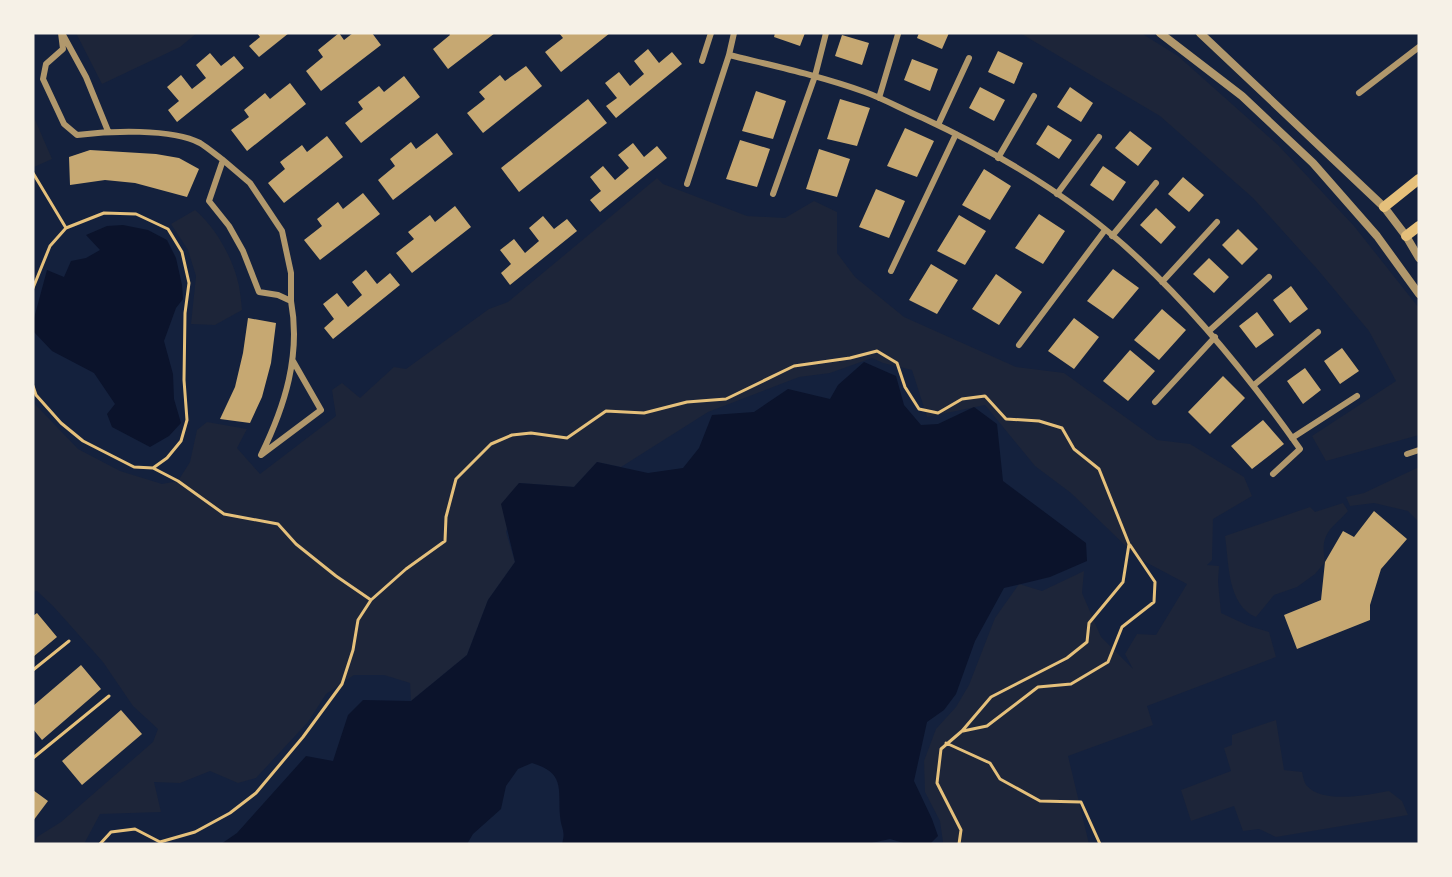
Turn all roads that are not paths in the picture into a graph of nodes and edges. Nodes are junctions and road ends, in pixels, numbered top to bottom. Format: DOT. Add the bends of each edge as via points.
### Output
graph roads {
  1 [pos="62,33"];
  2 [pos="711,33"];
  3 [pos="734,33"];
  4 [pos="826,33"];
  5 [pos="1160,33"];
  6 [pos="1200,33"];
  7 [pos="898,34"];
  8 [pos="1419,47"];
  9 [pos="729,56"];
  10 [pos="969,58"];
  11 [pos="702,61"];
  12 [pos="815,76"];
  13 [pos="1359,93"];
  14 [pos="1034,96"];
  15 [pos="879,98"];
  16 [pos="938,125"];
  17 [pos="108,131"];
  18 [pos="956,134"];
  19 [pos="1099,137"];
  20 [pos="998,158"];
  21 [pos="223,160"];
  22 [pos="1419,179"];
  23 [pos="1156,183"];
  24 [pos="687,184"];
  25 [pos="773,194"];
  26 [pos="1057,194"];
  27 [pos="1384,207"];
  28 [pos="1217,222"];
  29 [pos="1419,226"];
  30 [pos="1105,230"];
  31 [pos="1112,236"];
  32 [pos="1406,236"];
  33 [pos="1419,258"];
  34 [pos="891,271"];
  35 [pos="1269,277"];
  36 [pos="1161,282"];
  37 [pos="1419,294"];
  38 [pos="291,301"];
  39 [pos="1209,331"];
  40 [pos="1318,332"];
  41 [pos="1215,337"];
  42 [pos="1019,345"];
  43 [pos="293,361"];
  44 [pos="1254,385"];
  45 [pos="1357,396"];
  46 [pos="1155,402"];
  47 [pos="1292,438"];
  48 [pos="1419,450"];
  49 [pos="1407,454"];
  50 [pos="1273,474"];
  1 -- 17 [label="street" via="86,76"];
  1 -- 17 [label="street" via="63,49 46,64 43,79 64,124 76,135"];
  2 -- 11 [label="street"];
  3 -- 9 [label="street"];
  4 -- 12 [label="street"];
  5 -- 37 [label="street" via="1242,96 1313,163 1377,236"];
  6 -- 27 [label="street"];
  7 -- 15 [label="street"];
  8 -- 13 [label="street"];
  9 -- 12 [label="street"];
  9 -- 24 [label="street"];
  10 -- 16 [label="street"];
  12 -- 15 [label="street"];
  12 -- 25 [label="street"];
  14 -- 20 [label="street"];
  15 -- 16 [label="street"];
  16 -- 18 [label="street"];
  17 -- 21 [label="street" via="166,134 199,143"];
  18 -- 20 [label="street"];
  18 -- 34 [label="street"];
  19 -- 26 [label="street"];
  20 -- 26 [label="street"];
  21 -- 38 [label="street" via="250,183 282,231 291,273"];
  21 -- 38 [label="street" via="209,201 229,226 259,292"];
  22 -- 27 [label="main road"];
  23 -- 31 [label="street"];
  26 -- 30 [label="street"];
  27 -- 32 [label="street"];
  28 -- 36 [label="street"];
  29 -- 32 [label="main road"];
  30 -- 31 [label="street"];
  30 -- 42 [label="street"];
  31 -- 36 [label="street"];
  32 -- 33 [label="street"];
  35 -- 39 [label="street"];
  36 -- 39 [label="street"];
  38 -- 43 [label="street" via="295,323"];
  39 -- 41 [label="street"];
  40 -- 44 [label="street"];
  41 -- 44 [label="street"];
  41 -- 46 [label="street"];
  43 -- 43 [label="street" via="288,390 261,455 321,410"];
  44 -- 47 [label="street"];
  45 -- 47 [label="street"];
  47 -- 50 [label="street" via="1300,449"];
  48 -- 49 [label="street"];
}
